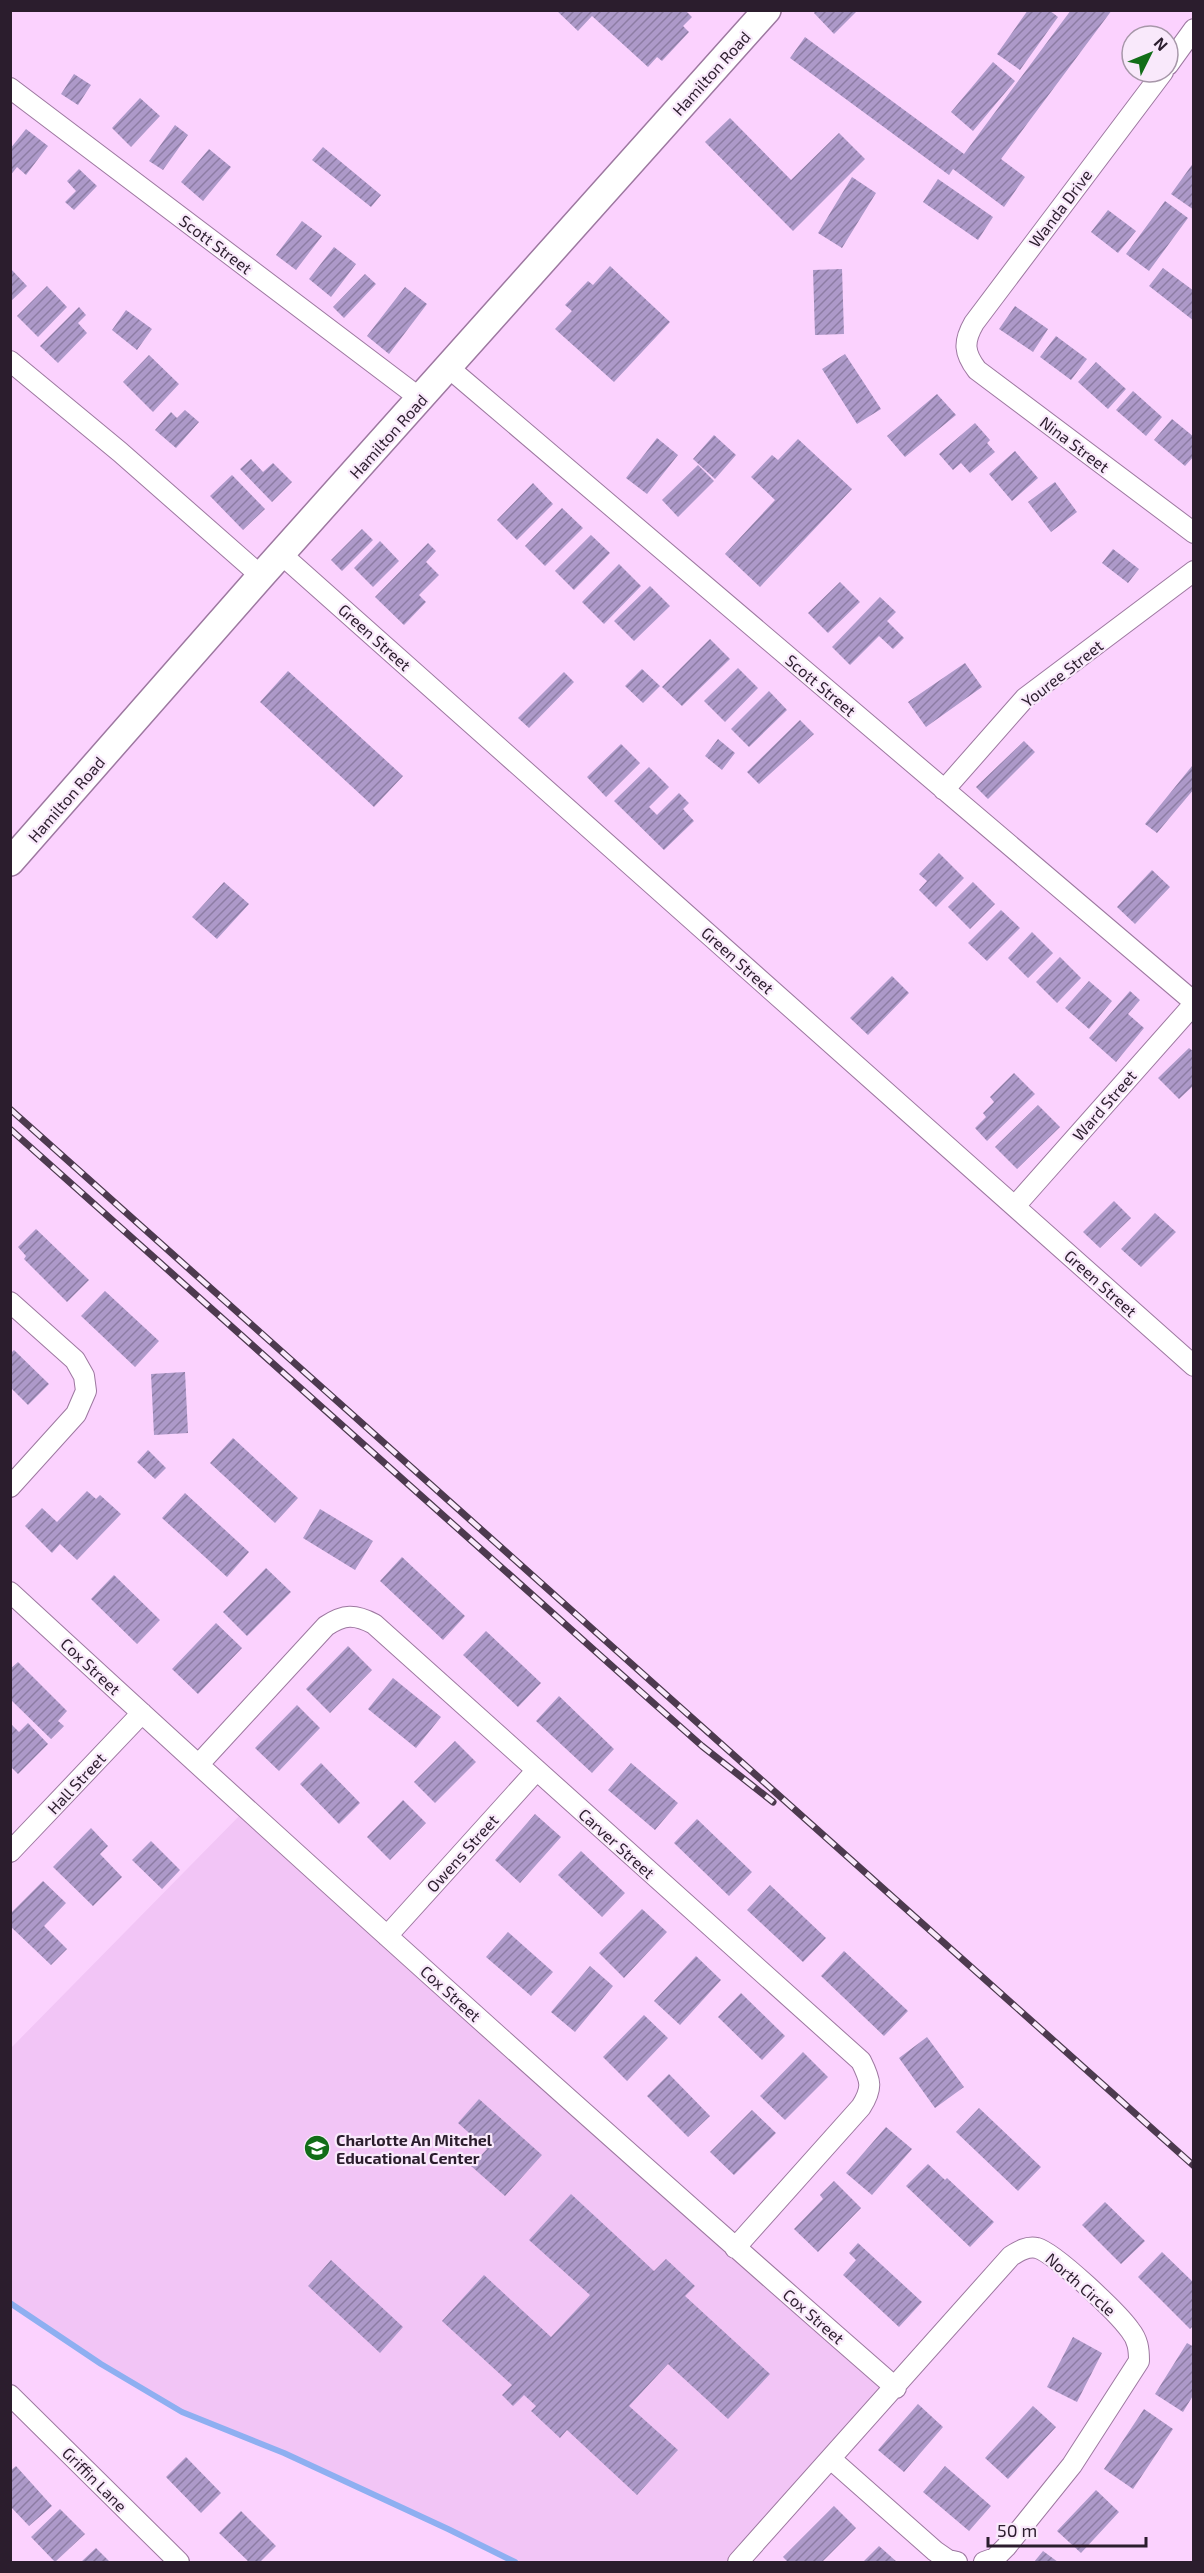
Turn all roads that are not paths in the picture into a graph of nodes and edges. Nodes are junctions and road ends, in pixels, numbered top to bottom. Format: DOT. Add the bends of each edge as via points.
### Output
graph roads {
  1 [pos="767,10"];
  2 [pos="1194,29"];
  3 [pos="1180,48"];
  4 [pos="1154,84"];
  5 [pos="10,88"];
  6 [pos="965,347"];
  7 [pos="10,361"];
  8 [pos="449,368"];
  9 [pos="421,399"];
  10 [pos="1194,533"];
  11 [pos="281,554"];
  12 [pos="1194,571"];
  13 [pos="261,576"];
  14 [pos="944,790"];
  15 [pos="10,862"];
  16 [pos="1194,1003"];
  17 [pos="1015,1206"];
  18 [pos="10,1302"];
  19 [pos="1194,1366"];
  20 [pos="10,1487"];
  21 [pos="10,1592"];
  22 [pos="142,1713"];
  23 [pos="199,1764"];
  24 [pos="536,1771"];
  25 [pos="10,1852"];
  26 [pos="387,1936"];
  27 [pos="735,2248"];
  28 [pos="896,2388"];
  29 [pos="10,2395"];
  30 [pos="832,2460"];
  31 [pos="179,2562"];
  32 [pos="738,2562"];
  33 [pos="957,2562"];
  34 [pos="984,2562"];
  1 -- 8 [label="street, Hamilton Road"];
  2 -- 3 [label="street"];
  4 -- 6 [label="street, Wanda Drive" via="974,323"];
  5 -- 9 [label="street, Scott Street"];
  6 -- 10 [label="street, Nina Street" via="977,370"];
  7 -- 13 [label="street"];
  8 -- 9 [label="street, Hamilton Road"];
  8 -- 14 [label="street, Scott Street"];
  9 -- 11 [label="street, Hamilton Road"];
  11 -- 13 [label="street, Hamilton Road"];
  11 -- 17 [label="street, Green Street"];
  12 -- 14 [label="street, Youree Street" via="1025,698"];
  13 -- 15 [label="street, Hamilton Road"];
  14 -- 16 [label="street, Scott Street"];
  16 -- 17 [label="street, Ward Street"];
  17 -- 19 [label="street, Green Street"];
  18 -- 20 [label="street" via="75,1360 84,1376 86,1391 76,1414"];
  21 -- 22 [label="street, Cox Street"];
  22 -- 23 [label="street, Cox Street"];
  22 -- 25 [label="street, Hall Street"];
  23 -- 24 [label="street, Carver Street" via="326,1626 339,1617 352,1615 374,1624"];
  23 -- 26 [label="street, Cox Street"];
  24 -- 26 [label="street, Owens Street"];
  24 -- 27 [label="street, Carver Street" via="861,2061 869,2077 870,2092 861,2107"];
  26 -- 27 [label="street, Cox Street"];
  27 -- 28 [label="street, Cox Street"];
  28 -- 30 [label="street, North Circle"];
  28 -- 34 [label="street, North Circle" via="1011,2256 1034,2247 1054,2257 1120,2318 1139,2346 1139,2361 1132,2374 1072,2465 1006,2547"];
  29 -- 31 [label="street, Griffin Lane"];
  30 -- 32 [label="street, North Circle"];
  30 -- 33 [label="street" via="936,2551"];
}
